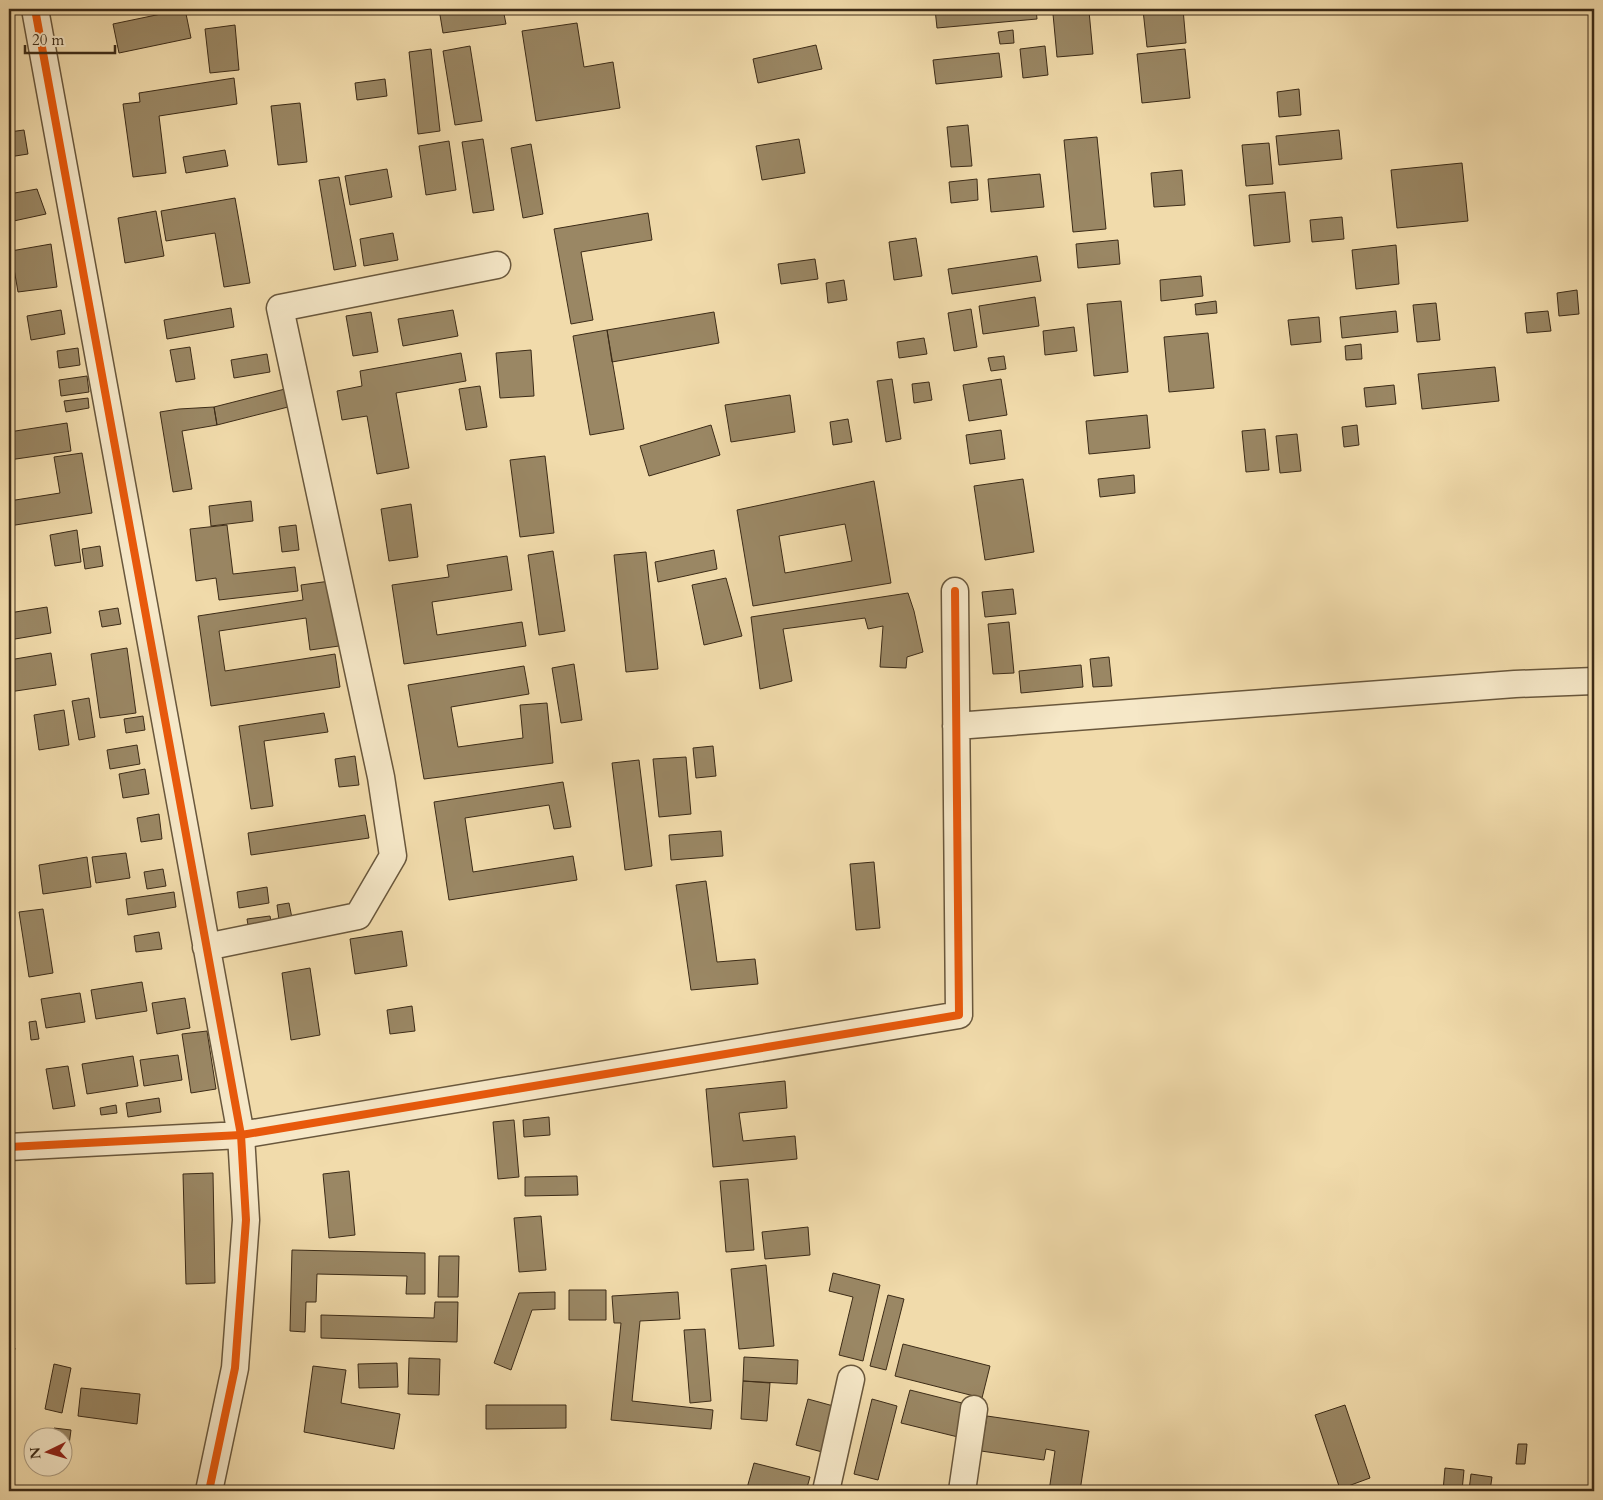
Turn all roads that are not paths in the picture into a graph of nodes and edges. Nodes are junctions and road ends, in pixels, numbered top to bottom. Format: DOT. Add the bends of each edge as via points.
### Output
graph roads {
  1 [pos="35,9"];
  2 [pos="497,265"];
  3 [pos="954,591"];
  4 [pos="1594,681"];
  5 [pos="956,726"];
  6 [pos="206,947"];
  7 [pos="241,1136"];
  8 [pos="9,1147"];
  9 [pos="851,1379"];
  10 [pos="974,1409"];
  11 [pos="209,1491"];
  12 [pos="826,1491"];
  13 [pos="962,1491"];
  1 -- 6 [label="street"];
  2 -- 6 [label="street" via="280,308 381,777 393,856 358,916"];
  3 -- 5 [label="street"];
  4 -- 5 [label="street" via="1515,684"];
  5 -- 7 [label="street" via="959,1015"];
  6 -- 7 [label="street"];
  7 -- 8 [label="street"];
  7 -- 11 [label="street" via="246,1220 234,1368"];
  9 -- 12 [label="street"];
  10 -- 13 [label="street"];
}
